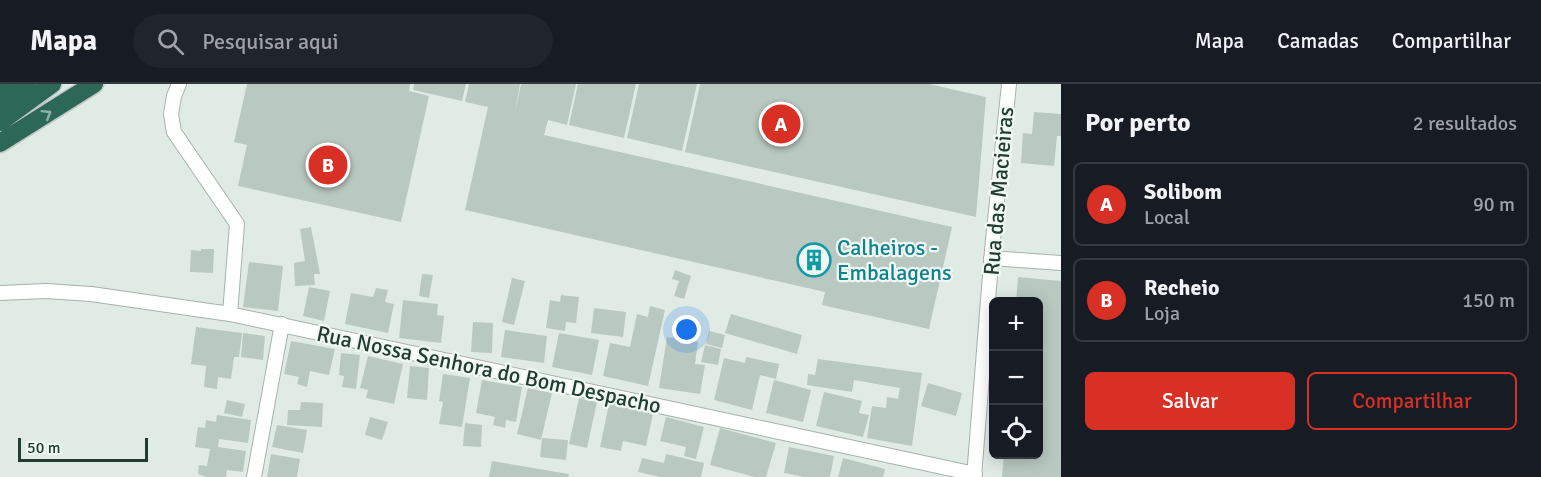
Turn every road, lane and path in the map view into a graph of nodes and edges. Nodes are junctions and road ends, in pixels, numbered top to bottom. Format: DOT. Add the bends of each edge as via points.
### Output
graph roads {
  1 [pos="27,84"];
  2 [pos="52,84"];
  3 [pos="94,84"];
  4 [pos="180,84"];
  5 [pos="1009,84"];
  6 [pos="0,105"];
  7 [pos="0,122"];
  8 [pos="0,143"];
  9 [pos="991,258"];
  10 [pos="1061,263"];
  11 [pos="0,293"];
  12 [pos="230,314"];
  13 [pos="282,324"];
  14 [pos="975,475"];
  15 [pos="254,477"];
  1 -- 6 [label="highway"];
  2 -- 7 [label="highway"];
  8 -- 3 [label="highway, one-way"];
  4 -- 12 [label="street" via="171,114 174,132 237,224"];
  5 -- 9 [label="street, Rua das Macieiras"];
  9 -- 10 [label="street"];
  9 -- 14 [label="street, Rua das Macieiras"];
  11 -- 12 [label="street, Rua Nossa Senhora do Bom Despacho" via="91,294"];
  12 -- 13 [label="street, Rua Nossa Senhora do Bom Despacho"];
  13 -- 14 [label="street, Rua Nossa Senhora do Bom Despacho"];
  13 -- 15 [label="street"];
}
